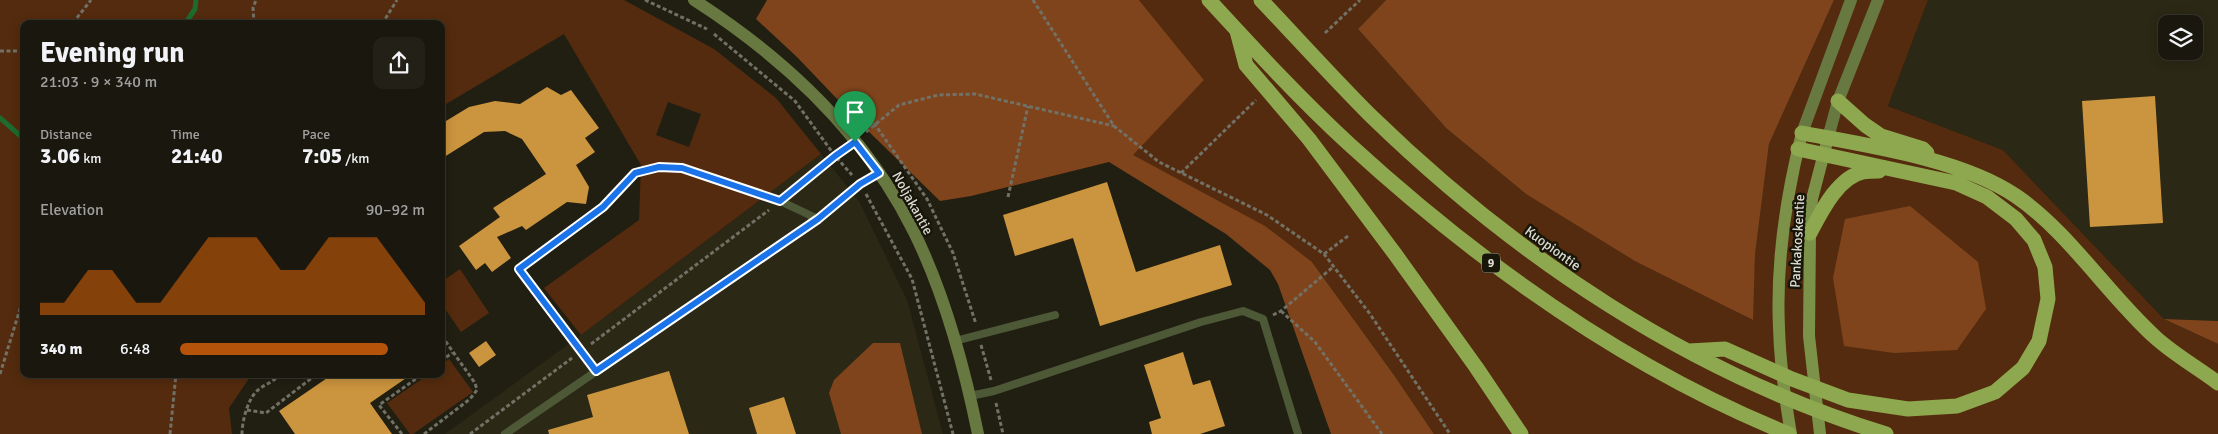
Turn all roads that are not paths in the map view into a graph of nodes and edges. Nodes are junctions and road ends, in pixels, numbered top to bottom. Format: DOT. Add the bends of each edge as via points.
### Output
graph roads {
  1 [pos="694,0"];
  2 [pos="1209,0"];
  3 [pos="1260,0"];
  4 [pos="1851,0"];
  5 [pos="1878,0"];
  6 [pos="1237,30"];
  7 [pos="1838,101"];
  8 [pos="1802,133"];
  9 [pos="1828,138"];
  10 [pos="1798,148"];
  11 [pos="1823,154"];
  12 [pos="1937,162"];
  13 [pos="1891,170"];
  14 [pos="879,173"];
  15 [pos="818,219"];
  16 [pos="1810,233"];
  17 [pos="1056,315"];
  18 [pos="955,341"];
  19 [pos="1686,351"];
  20 [pos="596,371"];
  21 [pos="2218,383"];
  22 [pos="970,396"];
  23 [pos="505,434"];
  24 [pos="978,434"];
  25 [pos="1298,434"];
  26 [pos="1521,434"];
  27 [pos="1790,434"];
  28 [pos="1820,434"];
  29 [pos="1886,434"];
  1 -- 14 [label="main road, Noljakantie" via="788,68 828,108"];
  2 -- 6 [label="highway, 9"];
  3 -- 19 [label="highway, Kuopiontie / 9" via="1371,115 1504,233 1579,287"];
  4 -- 8 [label="main road, Pankakoskentie"];
  5 -- 7 [label="main road, Pankakoskentie"];
  6 -- 26 [label="highway" via="1246,64 1309,139 1395,254"];
  6 -- 27 [label="highway, 9" via="1348,143 1485,259 1562,314 1670,378 1754,420"];
  7 -- 9 [label="main road, Pankakoskentie"];
  7 -- 12 [label="highway" via="1881,136 1923,149"];
  8 -- 9 [label="highway"];
  8 -- 10 [label="main road, Pankakoskentie"];
  9 -- 11 [label="main road, Pankakoskentie"];
  9 -- 12 [label="highway"];
  10 -- 11 [label="highway"];
  10 -- 27 [label="main road, Pankakoskentie" via="1788,190 1782,246 1779,328"];
  11 -- 13 [label="highway"];
  11 -- 16 [label="main road, Pankakoskentie" via="1812,199"];
  12 -- 21 [label="highway" via="1979,177 2015,195 2048,222 2157,339"];
  13 -- 16 [label="highway" via="1862,172 1843,184 1827,202"];
  13 -- 19 [label="highway" via="1956,183 1987,197 2016,219 2034,240 2045,267 2048,299 2039,341 2023,368 1995,392 1957,406 1908,409 1848,400 1725,349"];
  14 -- 15 [label="lane" via="860,184"];
  14 -- 18 [label="main road, Noljakantie" via="914,231 937,284"];
  15 -- 20 [label="lane"];
  15 -- 20 [label="lane" via="780,201 682,168 659,167 635,173 603,207 519,269"];
  16 -- 28 [label="main road, Pankakoskentie" via="1809,336"];
  17 -- 18 [label="lane"];
  18 -- 22 [label="main road, Noljakantie"];
  19 -- 29 [label="highway, Kuopiontie / 9" via="1762,388"];
  20 -- 23 [label="lane"];
  22 -- 24 [label="main road, Noljakantie"];
  22 -- 25 [label="lane" via="1243,312 1263,318"];
}
